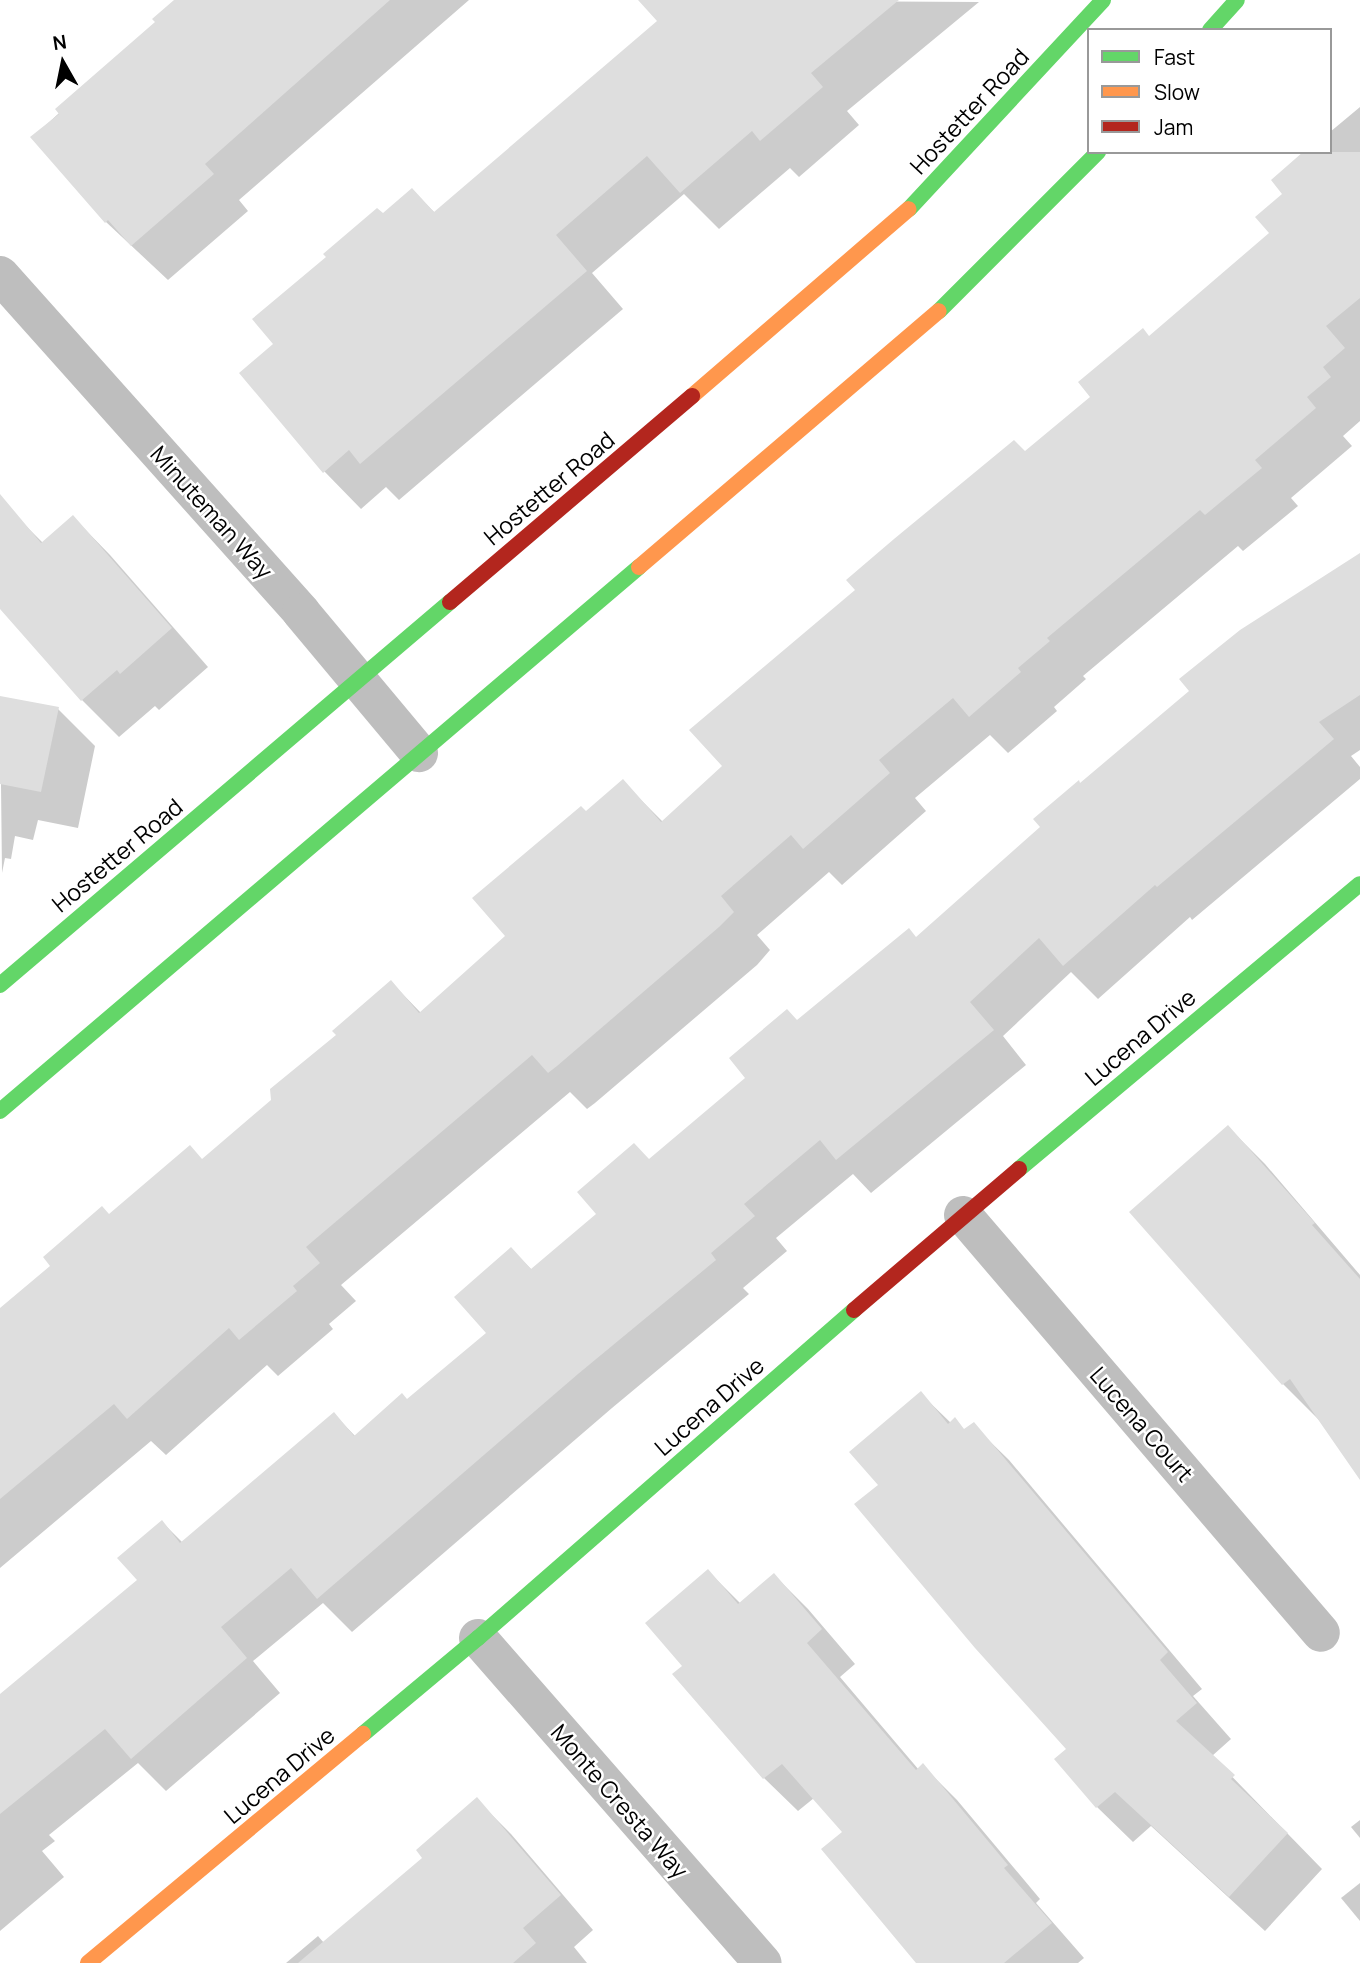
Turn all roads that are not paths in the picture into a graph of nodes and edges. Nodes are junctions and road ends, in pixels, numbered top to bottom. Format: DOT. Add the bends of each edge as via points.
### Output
graph roads {
  1 [pos="1103,0"];
  2 [pos="1237,0"];
  3 [pos="1212,28"];
  4 [pos="1096,154"];
  5 [pos="0,275"];
  6 [pos="357,681"];
  7 [pos="419,753"];
  8 [pos="1360,884"];
  9 [pos="0,985"];
  10 [pos="0,1111"];
  11 [pos="963,1215"];
  12 [pos="1321,1633"];
  13 [pos="478,1638"];
  14 [pos="88,1963"];
  15 [pos="762,1963"];
  1 -- 6 [label="main road, Hostetter Road" via="894,225"];
  2 -- 3 [label="main road"];
  4 -- 7 [label="main road" via="950,302"];
  5 -- 6 [label="street, Minuteman Way" via="301,612"];
  6 -- 7 [label="street, Minuteman Way"];
  6 -- 9 [label="main road, Hostetter Road"];
  7 -- 10 [label="main road"];
  8 -- 11 [label="main road, Lucena Drive"];
  11 -- 12 [label="street, Lucena Court"];
  11 -- 13 [label="main road, Lucena Drive"];
  13 -- 14 [label="main road, Lucena Drive"];
  13 -- 15 [label="street, Monte Cresta Way"];
}
